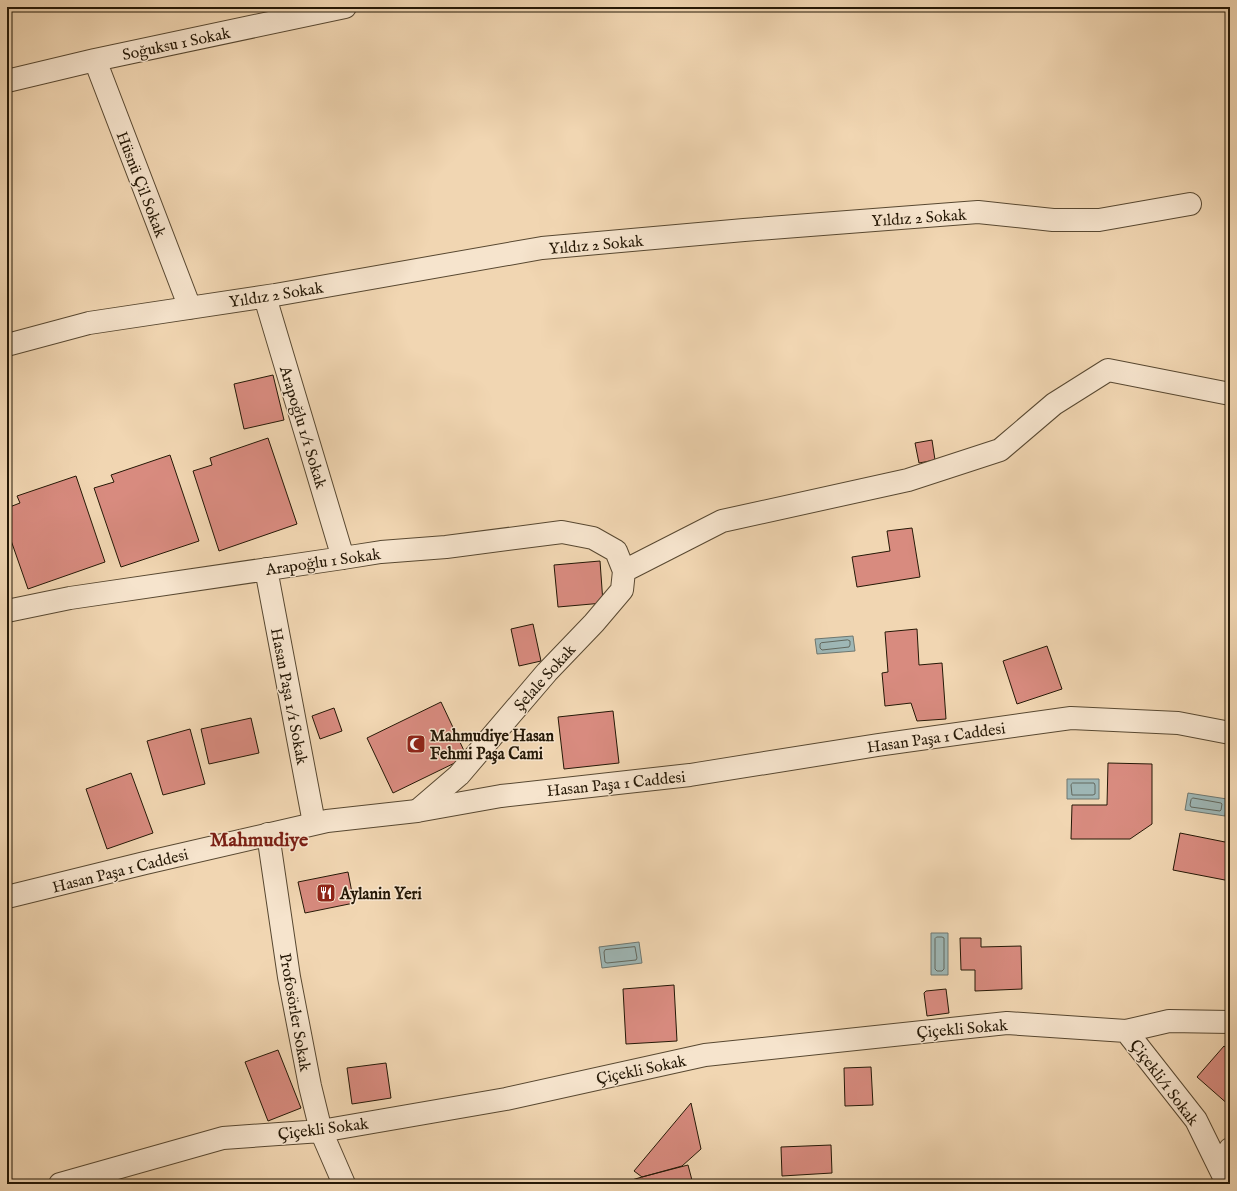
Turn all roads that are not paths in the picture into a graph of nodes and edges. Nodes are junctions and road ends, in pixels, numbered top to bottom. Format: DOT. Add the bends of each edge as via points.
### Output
graph roads {
  1 [pos="345,7"];
  2 [pos="95,60"];
  3 [pos="7,81"];
  4 [pos="1190,204"];
  5 [pos="265,297"];
  6 [pos="190,308"];
  7 [pos="7,345"];
  8 [pos="1230,394"];
  9 [pos="343,558"];
  10 [pos="266,569"];
  11 [pos="624,571"];
  12 [pos="7,611"];
  13 [pos="1230,733"];
  14 [pos="417,811"];
  15 [pos="314,824"];
  16 [pos="268,834"];
  17 [pos="7,897"];
  18 [pos="1230,1022"];
  19 [pos="1126,1031"];
  20 [pos="321,1131"];
  21 [pos="1230,1149"];
  22 [pos="1227,1180"];
  23 [pos="60,1184"];
  24 [pos="344,1184"];
  1 -- 2 [label="street, Soğuksu 1 Sokak"];
  2 -- 3 [label="street, Soğuksu 1 Sokak"];
  2 -- 6 [label="street, Hüsnü Çil Sokak"];
  4 -- 5 [label="street, Yıldız 2 Sokak" via="1100,220 1052,220 978,212 542,248"];
  5 -- 6 [label="street, Yıldız 2 Sokak"];
  5 -- 9 [label="street, Arapoğlu 1/1 Sokak"];
  6 -- 7 [label="street, Yıldız 2 Sokak" via="89,323"];
  8 -- 11 [label="street" via="1108,370 1054,404 1000,450 908,480 722,521"];
  9 -- 10 [label="street, Arapoğlu 1 Sokak"];
  9 -- 11 [label="street, Arapoğlu 1 Sokak" via="562,532 593,538 616,551"];
  10 -- 12 [label="street, Arapoğlu 1 Sokak" via="70,598"];
  10 -- 15 [label="street, Hasan Paşa 1/1 Sokak"];
  11 -- 14 [label="street, Şelale Sokak" via="622,590 594,623 547,672 459,775"];
  13 -- 14 [label="street, Hasan Paşa 1 Caddesi" via="1178,723 1071,718 690,775 501,796"];
  14 -- 15 [label="street, Hasan Paşa 1 Caddesi"];
  15 -- 16 [label="street, Hasan Paşa 1 Caddesi"];
  16 -- 17 [label="street, Hasan Paşa 1 Caddesi"];
  16 -- 20 [label="street, Profosörler Sokak" via="289,977"];
  18 -- 19 [label="street, Çiçekli Sokak" via="1169,1021"];
  19 -- 20 [label="street, Çiçekli Sokak" via="1007,1023 704,1055 506,1099"];
  19 -- 22 [label="street, Çiçekli/1 Sokak" via="1196,1120"];
  20 -- 23 [label="street, Çiçekli Sokak" via="223,1138"];
  20 -- 24 [label="street, Profosörler Sokak"];
  21 -- 22 [label="street"];
}
